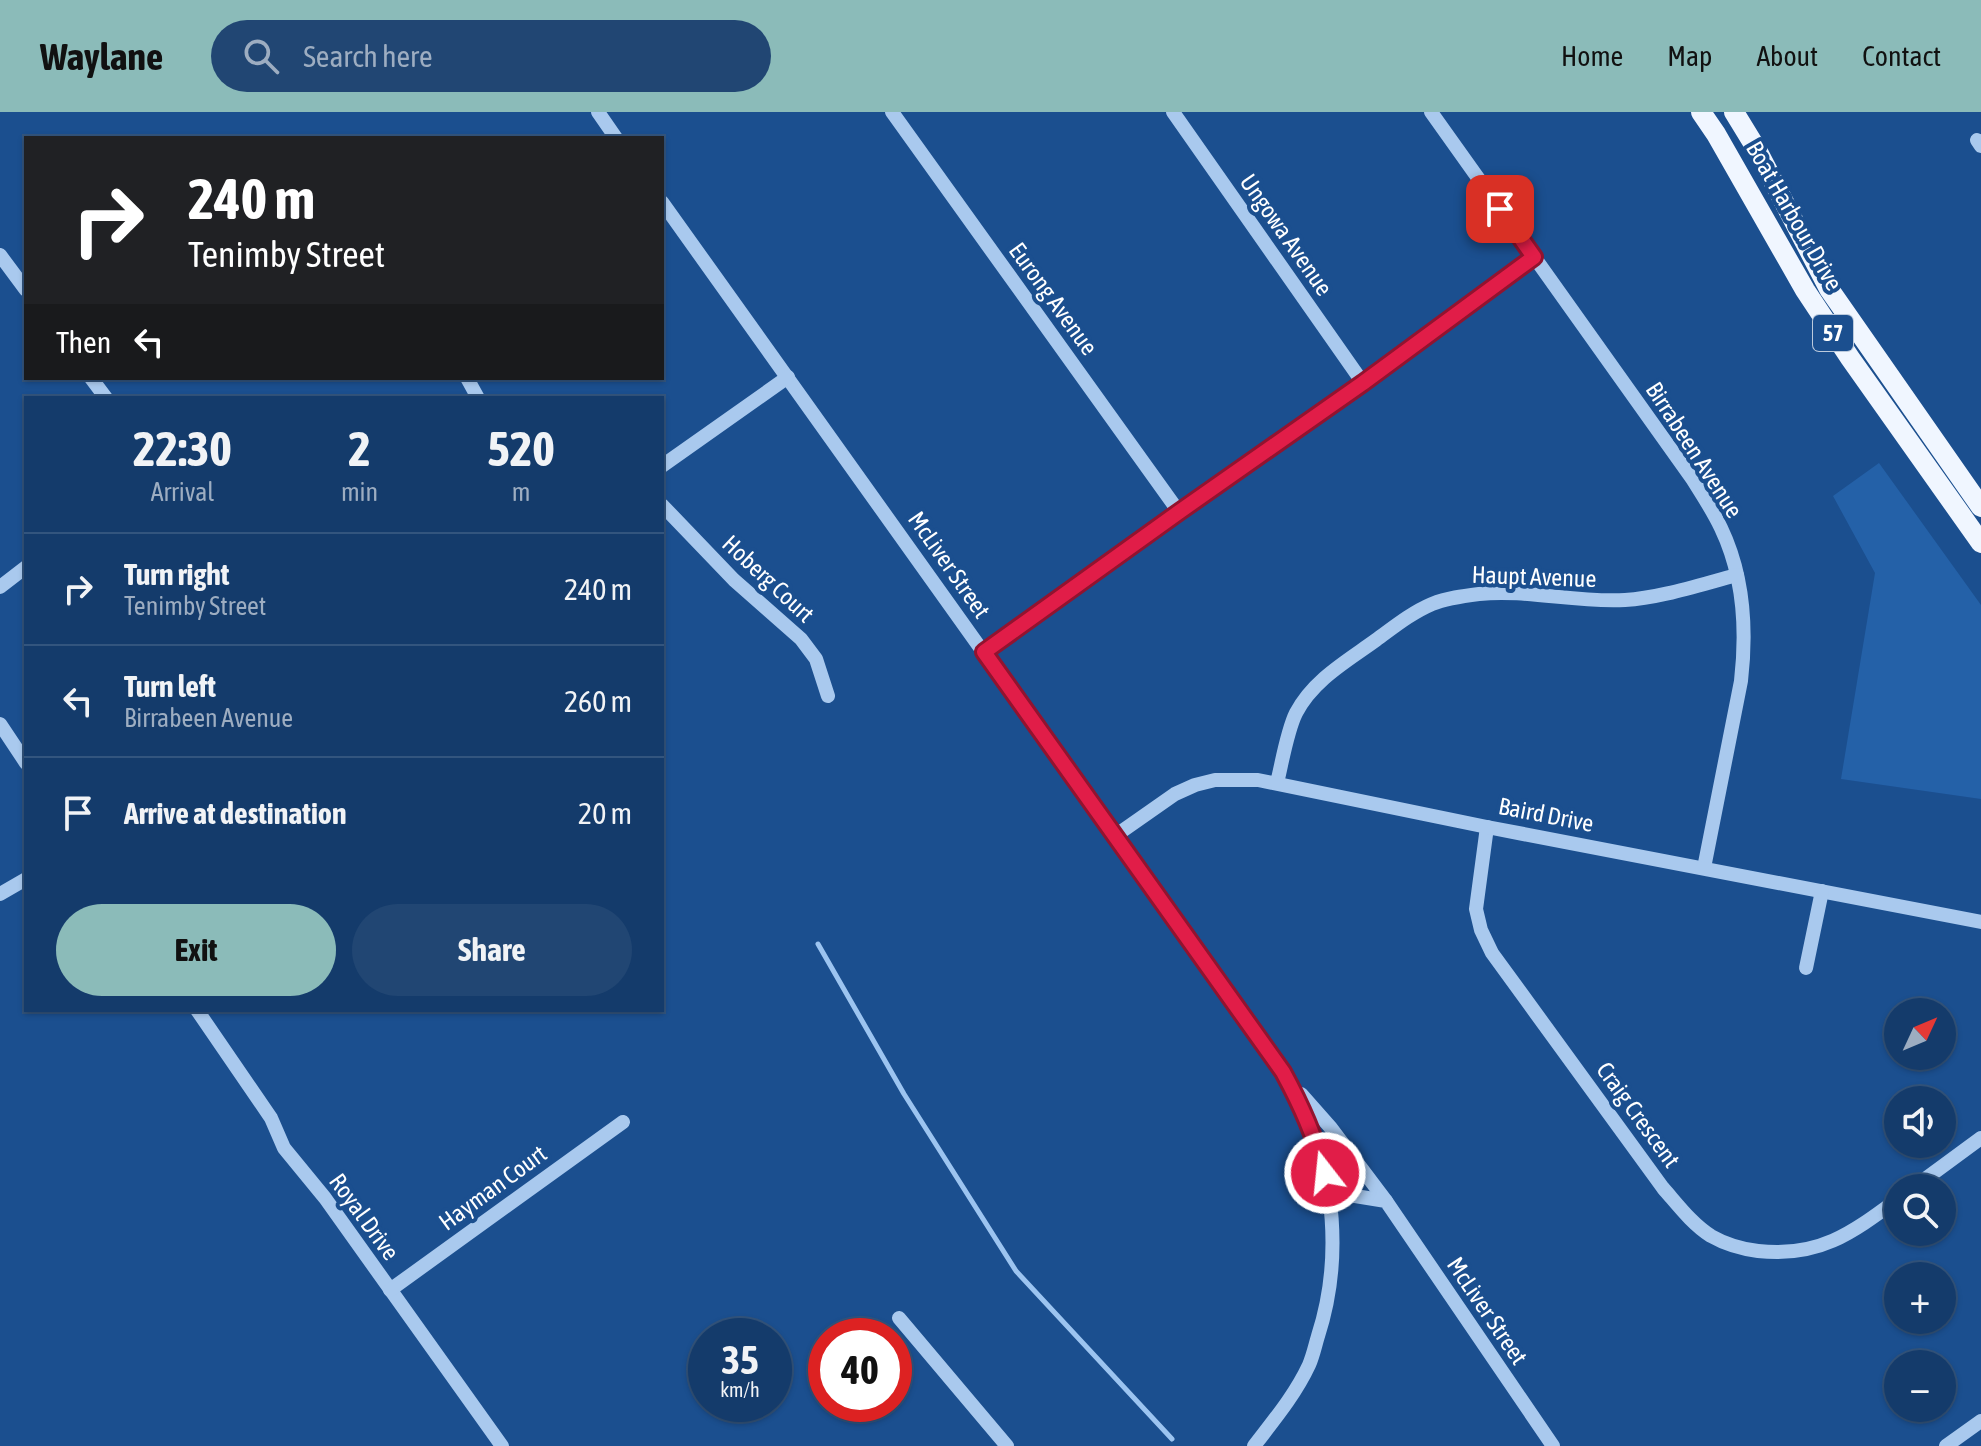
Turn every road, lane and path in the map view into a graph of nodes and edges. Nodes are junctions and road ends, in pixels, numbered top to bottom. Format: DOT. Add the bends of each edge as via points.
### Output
graph roads {
  1 [pos="598,112"];
  2 [pos="892,112"];
  3 [pos="1173,112"];
  4 [pos="1431,112"];
  5 [pos="1701,112"];
  6 [pos="1734,112"];
  7 [pos="615,136"];
  8 [pos="664,205"];
  9 [pos="0,255"];
  10 [pos="1534,257"];
  11 [pos="24,287"];
  12 [pos="788,377"];
  13 [pos="1363,383"];
  14 [pos="664,465"];
  15 [pos="1980,503"];
  16 [pos="664,507"];
  17 [pos="1179,512"];
  18 [pos="1981,543"];
  19 [pos="24,569"];
  20 [pos="1737,575"];
  21 [pos="0,587"];
  22 [pos="984,652"];
  23 [pos="828,696"];
  24 [pos="0,724"];
  25 [pos="24,760"];
  26 [pos="1277,783"];
  27 [pos="1487,827"];
  28 [pos="1115,836"];
  29 [pos="1704,868"];
  30 [pos="24,880"];
  31 [pos="1822,891"];
  32 [pos="0,894"];
  33 [pos="1981,922"];
  34 [pos="1806,968"];
  35 [pos="198,1012"];
  36 [pos="1283,1072"];
  37 [pos="623,1122"];
  38 [pos="1981,1138"];
  39 [pos="1932,1174"];
  40 [pos="1329,1195"];
  41 [pos="1386,1201"];
  42 [pos="1884,1209"];
  43 [pos="390,1290"];
  44 [pos="912,1333"];
  45 [pos="1981,1421"];
  46 [pos="502,1446"];
  47 [pos="1007,1446"];
  48 [pos="1254,1446"];
  49 [pos="1553,1446"];
  50 [pos="1946,1446"];
  1 -- 7 [label="street"];
  2 -- 17 [label="street, Eurong Avenue"];
  3 -- 13 [label="street, Ungowa Avenue"];
  4 -- 10 [label="street, Birrabeen Avenue"];
  5 -- 18 [label="main road, Boat Harbour Drive / 57" via="1812,301"];
  6 -- 15 [label="main road, Boat Harbour Drive / 57" via="1829,289"];
  8 -- 12 [label="street, McLiver Street"];
  9 -- 11 [label="street"];
  10 -- 13 [label="street"];
  10 -- 20 [label="street, Birrabeen Avenue" via="1693,480 1722,529"];
  12 -- 14 [label="street"];
  12 -- 22 [label="street, McLiver Street"];
  13 -- 17 [label="street"];
  16 -- 23 [label="street, Hoberg Court" via="801,639 816,659"];
  17 -- 22 [label="street"];
  19 -- 21 [label="street"];
  20 -- 26 [label="street, Haupt Avenue" via="1629,600 1492,593 1432,605 1410,615 1315,686 1294,716"];
  20 -- 29 [label="street, Birrabeen Avenue" via="1745,629 1741,681"];
  22 -- 28 [label="street, McLiver Street"];
  24 -- 25 [label="street"];
  26 -- 27 [label="street, Baird Drive"];
  26 -- 28 [label="street, Baird Drive" via="1236,779 1195,785"];
  27 -- 29 [label="street, Baird Drive"];
  27 -- 42 [label="street, Craig Crescent" via="1476,909 1492,953 1663,1188 1695,1223 1737,1247 1791,1253 1811,1250 1858,1228"];
  28 -- 36 [label="street, McLiver Street"];
  29 -- 31 [label="street, Baird Drive"];
  30 -- 32 [label="street"];
  31 -- 33 [label="street, Baird Drive"];
  31 -- 34 [label="street"];
  35 -- 43 [label="street, Royal Drive" via="271,1118 284,1148"];
  36 -- 40 [label="street, McLiver Street" via="1311,1128"];
  36 -- 41 [label="street, McLiver Street"];
  37 -- 43 [label="street, Hayman Court"];
  38 -- 39 [label="street"];
  40 -- 41 [label="street"];
  40 -- 48 [label="street, McLiver Street" via="1334,1254 1327,1309 1310,1364"];
  41 -- 49 [label="street, McLiver Street"];
  43 -- 46 [label="street, Royal Drive"];
  44 -- 47 [label="street"];
  45 -- 50 [label="street"];
}
